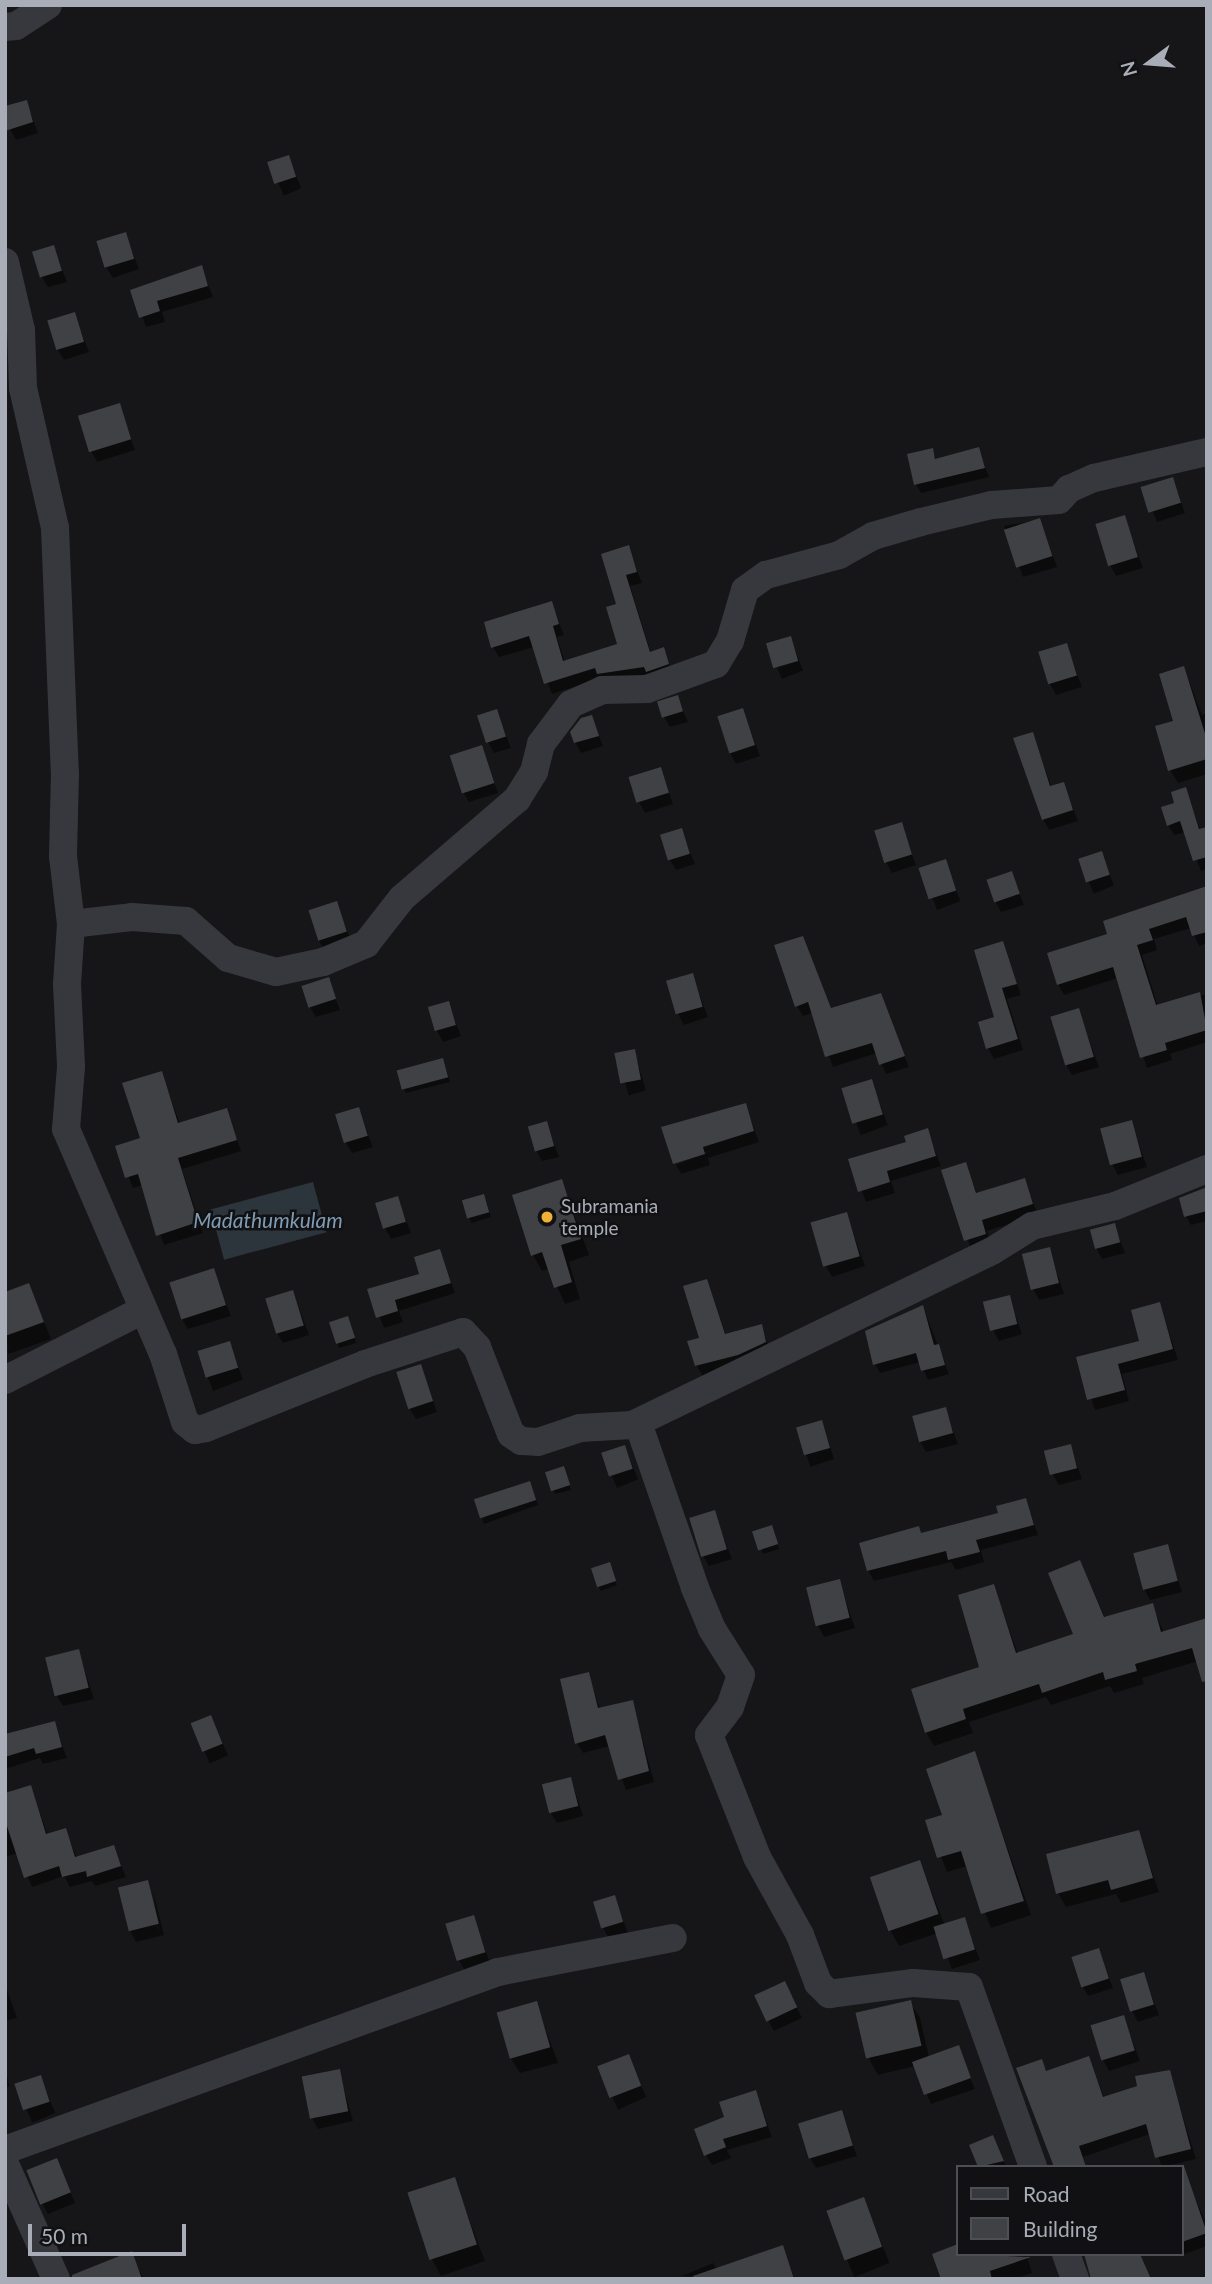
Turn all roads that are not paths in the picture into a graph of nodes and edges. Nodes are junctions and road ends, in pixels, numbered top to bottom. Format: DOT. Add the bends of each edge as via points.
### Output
graph roads {
  1 [pos="48,5"];
  2 [pos="5,27"];
  3 [pos="5,262"];
  4 [pos="1207,452"];
  5 [pos="71,925"];
  6 [pos="1207,1169"];
  7 [pos="141,1311"];
  8 [pos="5,1380"];
  9 [pos="638,1423"];
  10 [pos="673,1938"];
  11 [pos="5,2150"];
  12 [pos="5,2164"];
  13 [pos="1032,2165"];
  14 [pos="1067,2256"];
  15 [pos="56,2279"];
  16 [pos="1075,2279"];
  1 -- 2 [label="street" via="16,26"];
  3 -- 5 [label="street" via="21,330 23,388 55,528 65,773 63,856"];
  4 -- 5 [label="street" via="1094,478 1069,489 1059,500 992,505 920,522 873,536 839,555 766,575 745,590 730,641 716,664 646,688 602,690 571,704 541,744 534,772 517,799 402,898 366,944 323,962 276,972 228,958 186,921 132,917"];
  5 -- 7 [label="street" via="66,984 71,1067 66,1129"];
  6 -- 9 [label="street" via="1115,1206 1032,1226 992,1251"];
  7 -- 8 [label="street"];
  7 -- 9 [label="street" via="163,1354 184,1422 195,1430 463,1332 477,1347 511,1434 521,1441 538,1442 580,1428"];
  9 -- 13 [label="street" via="695,1588 712,1629 741,1675 730,1707 709,1735 757,1857 800,1935 818,1983 829,1994 913,1983 969,1987"];
  10 -- 11 [label="street" via="498,1972"];
  12 -- 15 [label="street"];
  14 -- 16 [label="street"];
}
